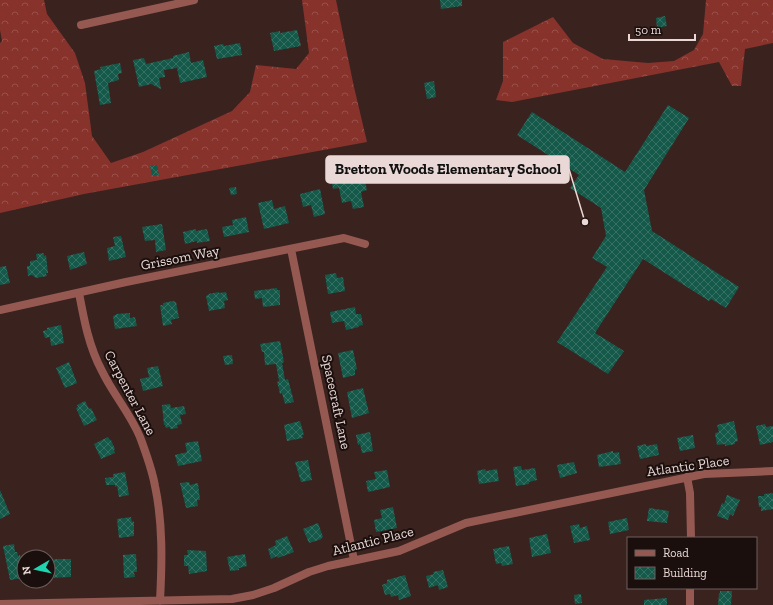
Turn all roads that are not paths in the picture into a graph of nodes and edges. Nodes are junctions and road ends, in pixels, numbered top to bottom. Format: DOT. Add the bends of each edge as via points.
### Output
graph roads {
  1 [pos="194,0"];
  2 [pos="81,25"];
  3 [pos="365,244"];
  4 [pos="291,249"];
  5 [pos="79,293"];
  6 [pos="0,310"];
  7 [pos="773,471"];
  8 [pos="687,477"];
  9 [pos="691,537"];
  10 [pos="354,560"];
  11 [pos="690,589"];
  12 [pos="160,601"];
  13 [pos="0,604"];
  14 [pos="76,604"];
  15 [pos="690,605"];
  1 -- 2 [label="street"];
  3 -- 4 [label="street, Grissom Way" via="344,238"];
  4 -- 5 [label="street, Grissom Way"];
  4 -- 10 [label="street, Spacecraft Lane"];
  5 -- 6 [label="street, Grissom Way"];
  5 -- 12 [label="street, Carpenter Lane" via="94,355 102,373 128,412 139,436 155,486 160,526"];
  7 -- 8 [label="street, Atlantic Place"];
  8 -- 9 [label="street"];
  8 -- 10 [label="street, Atlantic Place" via="466,523 398,551"];
  10 -- 12 [label="street, Atlantic Place" via="309,572 253,595 232,599"];
  11 -- 15 [label="street"];
  12 -- 14 [label="street, Atlantic Place"];
  13 -- 14 [label="street, Atlantic Place"];
}
